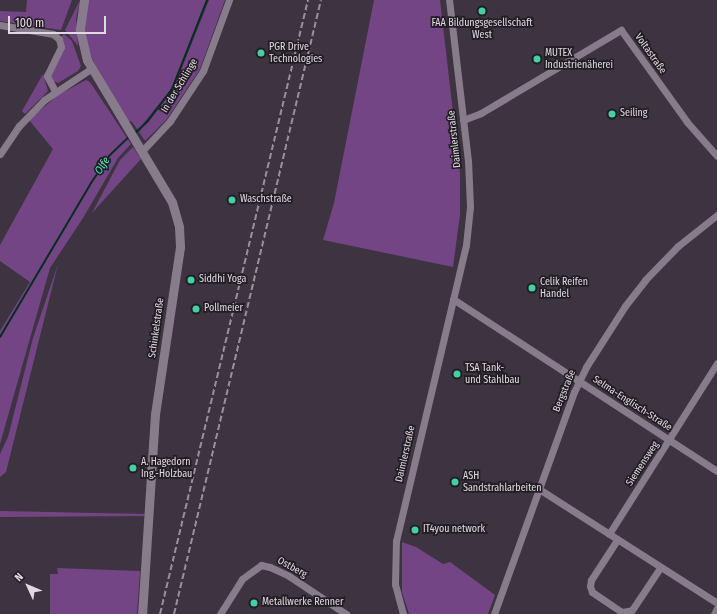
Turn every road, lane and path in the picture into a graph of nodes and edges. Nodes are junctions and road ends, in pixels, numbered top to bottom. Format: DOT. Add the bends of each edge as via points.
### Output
graph roads {
  1 [pos="84,0"];
  2 [pos="229,0"];
  3 [pos="449,0"];
  4 [pos="0,25"];
  5 [pos="92,68"];
  6 [pos="55,91"];
  7 [pos="463,120"];
  8 [pos="142,151"];
  9 [pos="0,154"];
  10 [pos="717,156"];
  11 [pos="717,216"];
  12 [pos="454,299"];
  13 [pos="717,363"];
  14 [pos="579,381"];
  15 [pos="670,440"];
  16 [pos="717,471"];
  17 [pos="539,489"];
  18 [pos="609,534"];
  19 [pos="617,540"];
  20 [pos="660,568"];
  21 [pos="717,603"];
  22 [pos="717,608"];
  23 [pos="142,614"];
  24 [pos="220,614"];
  25 [pos="346,614"];
  26 [pos="403,614"];
  27 [pos="494,614"];
  28 [pos="714,614"];
  1 -- 5 [label="street, Schinkelstraße" via="80,17 82,41"];
  2 -- 8 [label="street, In der Schlinge" via="203,71 170,121"];
  3 -- 7 [label="street, Daimlerstraße"];
  4 -- 6 [label="street" via="53,34 60,39 61,47 47,76"];
  5 -- 6 [label="street"];
  5 -- 8 [label="street, Schinkelstraße"];
  6 -- 9 [label="street" via="26,117"];
  7 -- 10 [label="street, Voltastraße" via="481,113 621,30 687,122"];
  7 -- 12 [label="street, Daimlerstraße" via="470,206 466,245"];
  8 -- 23 [label="street, Schinkelstraße" via="172,202 179,227 180,247 155,414"];
  11 -- 14 [label="street, Bergstraße" via="678,246 641,284 604,337"];
  12 -- 14 [label="street, Selma-Englisch-Straße"];
  12 -- 26 [label="street, Daimlerstraße" via="396,541 395,584"];
  13 -- 15 [label="street, Siemensweg" via="671,433"];
  14 -- 15 [label="street, Selma-Englisch-Straße"];
  14 -- 17 [label="street, Bergstraße"];
  15 -- 16 [label="street, Selma-Englisch-Straße"];
  15 -- 18 [label="street, Siemensweg"];
  17 -- 18 [label="street"];
  17 -- 27 [label="street, Bergstraße"];
  18 -- 19 [label="street"];
  19 -- 20 [label="street"];
  19 -- 20 [label="street" via="591,580 590,586 592,592 622,612 632,610"];
  20 -- 21 [label="street"];
  22 -- 28 [label="street"];
  24 -- 25 [label="street, Ostberg" via="242,579 249,571 261,565 270,566 289,576"];
}
